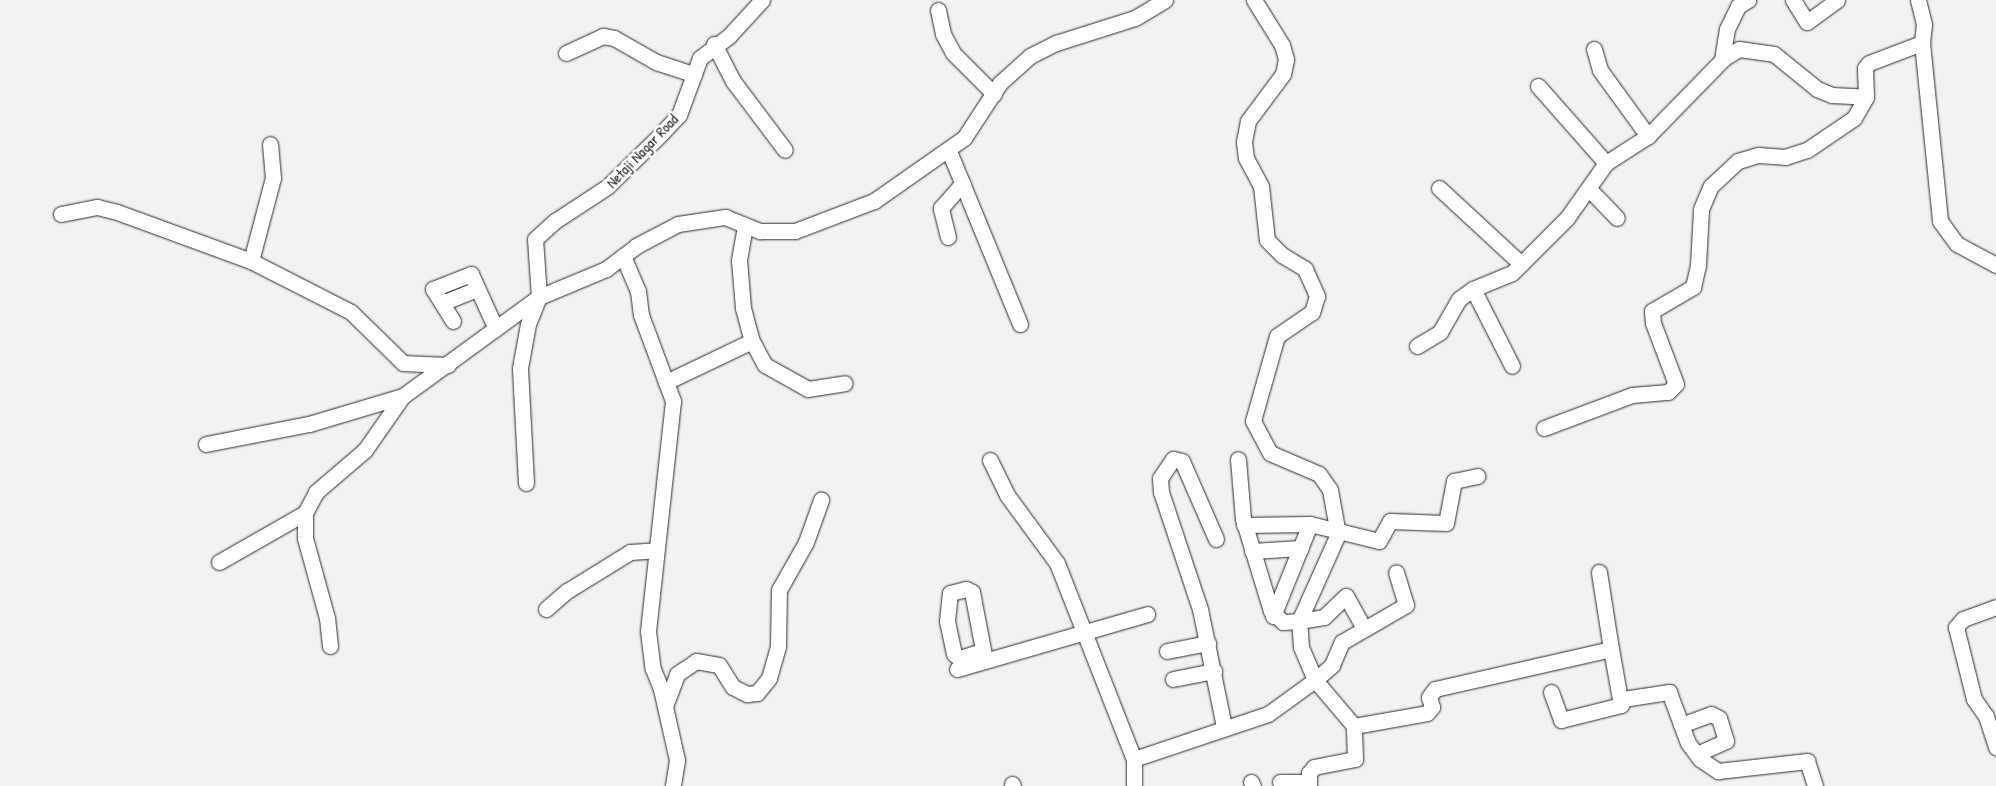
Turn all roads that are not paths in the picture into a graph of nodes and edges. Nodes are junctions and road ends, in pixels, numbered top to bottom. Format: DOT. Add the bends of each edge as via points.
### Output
graph roads {
  1 [pos="762,0"];
  2 [pos="1165,0"];
  3 [pos="1254,0"];
  4 [pos="1748,0"];
  5 [pos="1793,0"];
  6 [pos="1837,0"];
  7 [pos="1918,0"];
  8 [pos="938,10"];
  9 [pos="1922,43"];
  10 [pos="714,44"];
  11 [pos="1594,49"];
  12 [pos="566,53"];
  13 [pos="1722,60"];
  14 [pos="694,74"];
  15 [pos="1538,86"];
  16 [pos="994,94"];
  17 [pos="1866,97"];
  18 [pos="1648,136"];
  19 [pos="270,144"];
  20 [pos="785,150"];
  21 [pos="949,151"];
  22 [pos="1606,163"];
  23 [pos="963,183"];
  24 [pos="1439,188"];
  25 [pos="1589,189"];
  26 [pos="61,214"];
  27 [pos="1617,218"];
  28 [pos="745,226"];
  29 [pos="948,237"];
  30 [pos="623,256"];
  31 [pos="251,261"];
  32 [pos="1521,264"];
  33 [pos="1996,265"];
  34 [pos="1473,289"];
  35 [pos="539,297"];
  36 [pos="453,321"];
  37 [pos="1020,324"];
  38 [pos="496,329"];
  39 [pos="752,341"];
  40 [pos="1417,346"];
  41 [pos="448,365"];
  42 [pos="1512,366"];
  43 [pos="666,382"];
  44 [pos="844,382"];
  45 [pos="403,396"];
  46 [pos="1544,428"];
  47 [pos="206,444"];
  48 [pos="1238,459"];
  49 [pos="990,460"];
  50 [pos="1477,476"];
  51 [pos="526,483"];
  52 [pos="821,500"];
  53 [pos="305,513"];
  54 [pos="1310,524"];
  55 [pos="1244,525"];
  56 [pos="1337,528"];
  57 [pos="1216,538"];
  58 [pos="1301,548"];
  59 [pos="656,550"];
  60 [pos="1252,551"];
  61 [pos="219,562"];
  62 [pos="1599,572"];
  63 [pos="1396,573"];
  64 [pos="1996,607"];
  65 [pos="546,609"];
  66 [pos="1146,614"];
  67 [pos="1273,616"];
  68 [pos="1299,621"];
  69 [pos="1364,628"];
  70 [pos="1086,630"];
  71 [pos="1208,643"];
  72 [pos="330,646"];
  73 [pos="1611,649"];
  74 [pos="1167,651"];
  75 [pos="957,669"];
  76 [pos="1214,671"];
  77 [pos="1173,679"];
  78 [pos="1315,680"];
  79 [pos="1551,692"];
  80 [pos="1623,699"];
  81 [pos="664,707"];
  82 [pos="1354,726"];
  83 [pos="1682,726"];
  84 [pos="1224,727"];
  85 [pos="1996,747"];
  86 [pos="1697,754"];
  87 [pos="1134,759"];
  88 [pos="1280,781"];
  89 [pos="1309,784"];
  90 [pos="673,786"];
  91 [pos="1134,786"];
  92 [pos="1815,786"];
  1 -- 10 [label="street, Netaji Nagar Road" via="729,36"];
  2 -- 16 [label="street" via="1135,18 1056,43 1030,56 1000,83"];
  3 -- 56 [label="street" via="1282,45 1286,59 1283,74 1248,121 1244,142 1246,158 1261,186 1267,240 1282,255 1304,269 1317,296 1312,312 1277,336 1253,421 1270,454 1325,480"];
  4 -- 13 [label="street" via="1738,6 1727,29"];
  5 -- 6 [label="street" via="1807,22"];
  7 -- 9 [label="street" via="1924,24"];
  8 -- 16 [label="street" via="943,34 953,53"];
  9 -- 17 [label="street" via="1869,63 1865,68"];
  9 -- 33 [label="street" via="1940,221 1949,238"];
  10 -- 14 [label="street, Netaji Nagar Road" via="700,58"];
  10 -- 20 [label="street" via="733,82"];
  11 -- 18 [label="street" via="1600,70"];
  12 -- 14 [label="street" via="602,36 614,38 656,62"];
  13 -- 17 [label="street" via="1739,50 1753,48 1774,54 1817,89 1832,96"];
  13 -- 18 [label="street"];
  14 -- 35 [label="street, Netaji Nagar Road" via="679,115 661,134 607,187 540,232 536,239"];
  15 -- 22 [label="street"];
  16 -- 21 [label="street" via="964,138"];
  17 -- 46 [label="street" via="1854,118 1807,150 1785,157 1758,155 1738,161 1710,186 1701,209 1698,265 1693,287 1652,312 1653,323 1676,384 1668,392 1632,395"];
  18 -- 22 [label="street"];
  19 -- 31 [label="street" via="273,178"];
  21 -- 23 [label="street"];
  21 -- 28 [label="street" via="874,202 807,230 760,231"];
  22 -- 25 [label="street"];
  23 -- 29 [label="street" via="941,208"];
  23 -- 37 [label="street"];
  24 -- 32 [label="street"];
  25 -- 27 [label="street"];
  25 -- 32 [label="street" via="1567,218"];
  26 -- 31 [label="street" via="97,207"];
  28 -- 30 [label="street" via="725,217 678,224"];
  28 -- 39 [label="street" via="739,260 743,308"];
  30 -- 35 [label="street" via="592,276"];
  30 -- 43 [label="street" via="638,291 641,315"];
  31 -- 41 [label="street" via="351,312 403,363"];
  32 -- 34 [label="street" via="1512,273"];
  34 -- 40 [label="street" via="1459,299 1440,332"];
  34 -- 42 [label="street"];
  35 -- 38 [label="street"];
  35 -- 51 [label="street" via="528,324 520,368"];
  36 -- 38 [label="street" via="434,287 471,274"];
  38 -- 41 [label="street"];
  39 -- 43 [label="street"];
  39 -- 44 [label="street" via="765,364 802,387"];
  41 -- 45 [label="street"];
  43 -- 59 [label="street" via="672,419"];
  45 -- 47 [label="street" via="309,424"];
  45 -- 53 [label="street" via="365,450 316,492"];
  48 -- 55 [label="street"];
  49 -- 70 [label="street" via="1007,495 1057,563"];
  50 -- 56 [label="street" via="1454,481 1449,520 1442,526 1390,521 1382,538 1376,541"];
  52 -- 81 [label="street" via="806,542 779,590 778,646 769,678 757,693 747,694 732,687 719,665 696,660 677,674"];
  53 -- 61 [label="street"];
  53 -- 72 [label="street" via="305,538 327,618"];
  54 -- 55 [label="street"];
  54 -- 56 [label="street"];
  54 -- 58 [label="street"];
  55 -- 60 [label="street"];
  56 -- 68 [label="street" via="1336,540"];
  57 -- 71 [label="street" via="1182,461 1173,459 1160,478 1161,492"];
  58 -- 60 [label="street"];
  58 -- 67 [label="street"];
  59 -- 65 [label="street" via="630,552 567,590"];
  59 -- 81 [label="street" via="648,631 653,669"];
  60 -- 67 [label="street"];
  62 -- 73 [label="street"];
  63 -- 69 [label="street" via="1406,606"];
  64 -- 85 [label="street" via="1963,619 1956,627 1974,699 1986,716"];
  66 -- 70 [label="street"];
  67 -- 68 [label="street" via="1283,622"];
  68 -- 69 [label="street" via="1324,616 1346,596"];
  68 -- 78 [label="street" via="1301,647"];
  69 -- 78 [label="street" via="1342,642 1332,665"];
  70 -- 75 [label="street" via="984,656"];
  70 -- 87 [label="street"];
  71 -- 74 [label="street"];
  71 -- 76 [label="street"];
  73 -- 80 [label="street"];
  73 -- 82 [label="street" via="1435,689 1429,697 1432,706 1428,713"];
  76 -- 77 [label="street"];
  76 -- 84 [label="street"];
  78 -- 82 [label="street"];
  78 -- 84 [label="street" via="1268,714"];
  79 -- 80 [label="street" via="1561,720 1618,706"];
  80 -- 83 [label="street" via="1667,691"];
  81 -- 90 [label="street" via="677,760"];
  82 -- 89 [label="street" via="1355,759 1314,767 1309,773"];
  83 -- 86 [label="street"];
  83 -- 86 [label="street" via="1711,714 1719,718 1726,741"];
  84 -- 87 [label="street"];
  86 -- 92 [label="street" via="1709,767 1725,772 1808,761"];
  87 -- 91 [label="street"];
  88 -- 89 [label="street"];
}
